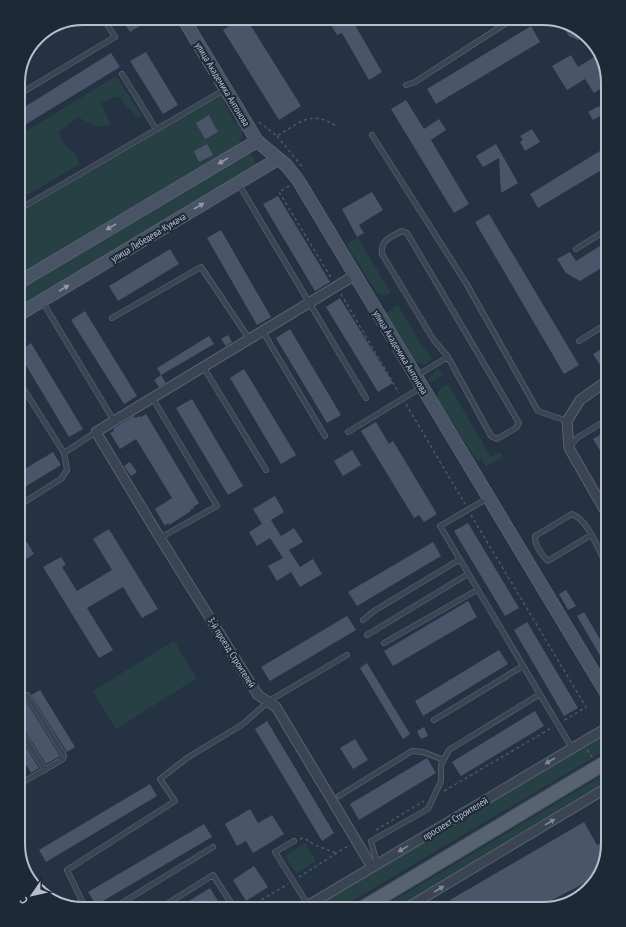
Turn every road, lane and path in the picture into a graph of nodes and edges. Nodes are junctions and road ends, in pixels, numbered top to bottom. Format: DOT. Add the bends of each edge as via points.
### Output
graph roads {
  1 [pos="107,25"];
  2 [pos="187,25"];
  3 [pos="503,25"];
  4 [pos="122,74"];
  5 [pos="406,85"];
  6 [pos="226,89"];
  7 [pos="25,91"];
  8 [pos="254,119"];
  9 [pos="336,126"];
  10 [pos="156,129"];
  11 [pos="372,135"];
  12 [pos="277,136"];
  13 [pos="257,141"];
  14 [pos="278,159"];
  15 [pos="304,169"];
  16 [pos="238,183"];
  17 [pos="291,185"];
  18 [pos="279,192"];
  19 [pos="25,206"];
  20 [pos="601,233"];
  21 [pos="576,249"];
  22 [pos="355,275"];
  23 [pos="25,279"];
  24 [pos="42,301"];
  25 [pos="309,303"];
  26 [pos="25,311"];
  27 [pos="112,318"];
  28 [pos="601,327"];
  29 [pos="263,332"];
  30 [pos="250,340"];
  31 [pos="579,340"];
  32 [pos="448,357"];
  33 [pos="204,368"];
  34 [pos="416,376"];
  35 [pos="601,385"];
  36 [pos="422,387"];
  37 [pos="25,391"];
  38 [pos="366,398"];
  39 [pos="153,399"];
  40 [pos="114,421"];
  41 [pos="566,421"];
  42 [pos="601,423"];
  43 [pos="96,432"];
  44 [pos="348,432"];
  45 [pos="325,436"];
  46 [pos="569,448"];
  47 [pos="64,453"];
  48 [pos="266,470"];
  49 [pos="488,498"];
  50 [pos="25,502"];
  51 [pos="601,504"];
  52 [pos="590,535"];
  53 [pos="160,538"];
  54 [pos="601,554"];
  55 [pos="459,560"];
  56 [pos="468,574"];
  57 [pos="477,590"];
  58 [pos="363,620"];
  59 [pos="367,635"];
  60 [pos="384,643"];
  61 [pos="347,655"];
  62 [pos="523,666"];
  63 [pos="601,684"];
  64 [pos="540,694"];
  65 [pos="27,695"];
  66 [pos="269,701"];
  67 [pos="434,720"];
  68 [pos="601,731"];
  69 [pos="25,738"];
  70 [pos="572,748"];
  71 [pos="444,760"];
  72 [pos="601,765"];
  73 [pos="45,770"];
  74 [pos="25,781"];
  75 [pos="601,791"];
  76 [pos="339,796"];
  77 [pos="294,841"];
  78 [pos="213,847"];
  79 [pos="336,853"];
  80 [pos="374,866"];
  81 [pos="83,902"];
  82 [pos="123,902"];
  83 [pos="170,902"];
  84 [pos="230,902"];
  85 [pos="302,902"];
  86 [pos="313,902"];
  87 [pos="373,902"];
  88 [pos="417,902"];
  1 -- 7 [label="lane" via="115,37"];
  2 -- 6 [label="main road, улица Академика Антонова"];
  3 -- 5 [label="lane" via="415,82"];
  4 -- 10 [label="lane"];
  6 -- 10 [label="lane"];
  6 -- 13 [label="main road, улица Академика Антонова"];
  8 -- 12 [label="path"];
  9 -- 12 [label="path" via="325,118 308,118"];
  10 -- 19 [label="lane"];
  11 -- 41 [label="lane" via="466,283 538,411"];
  12 -- 15 [label="path"];
  13 -- 14 [label="main road, улица Академика Антонова"];
  13 -- 23 [label="main road, one-way"];
  14 -- 16 [label="main road, улица Лебедева-Кумача"];
  14 -- 22 [label="main road, улица Академика Антонова" via="286,164 298,180"];
  24 -- 16 [label="main road, улица Лебедева-Кумача, one-way"];
  16 -- 25 [label="lane"];
  17 -- 18 [label="path"];
  20 -- 21 [label="lane"];
  22 -- 25 [label="street"];
  22 -- 34 [label="main road, улица Академика Антонова"];
  24 -- 26 [label="main road, улица Лебедева-Кумача"];
  24 -- 40 [label="lane"];
  25 -- 29 [label="street"];
  25 -- 38 [label="lane"];
  27 -- 30 [label="lane" via="201,267"];
  28 -- 31 [label="lane"];
  29 -- 30 [label="street"];
  29 -- 45 [label="lane"];
  30 -- 33 [label="street"];
  32 -- 32 [label="lane" via="491,436 497,439 516,428 519,423 407,233 402,231 384,242 381,247 382,254 432,339"];
  32 -- 34 [label="lane"];
  33 -- 39 [label="street"];
  33 -- 48 [label="lane"];
  34 -- 36 [label="main road, улица Академика Антонова"];
  35 -- 41 [label="street" via="580,400"];
  36 -- 44 [label="lane"];
  36 -- 49 [label="main road, улица Академика Антонова"];
  37 -- 47 [label="lane"];
  39 -- 40 [label="street"];
  39 -- 53 [label="lane" via="217,506"];
  40 -- 43 [label="street"];
  41 -- 46 [label="street"];
  42 -- 46 [label="lane" via="577,438"];
  43 -- 47 [label="lane"];
  43 -- 53 [label="street, 3-й проезд Строителей"];
  46 -- 51 [label="street"];
  47 -- 50 [label="lane" via="67,470 61,480"];
  49 -- 55 [label="lane" via="440,526"];
  49 -- 63 [label="main road, улица Академика Антонова"];
  52 -- 52 [label="lane" via="580,517 572,514 535,536 534,540 548,561"];
  52 -- 54 [label="lane"];
  53 -- 66 [label="street, 3-й проезд Строителей" via="258,694"];
  55 -- 56 [label="lane"];
  55 -- 58 [label="lane"];
  56 -- 57 [label="lane"];
  56 -- 59 [label="lane"];
  57 -- 60 [label="lane"];
  57 -- 62 [label="lane"];
  61 -- 66 [label="lane"];
  62 -- 64 [label="lane"];
  62 -- 67 [label="lane"];
  64 -- 70 [label="lane"];
  64 -- 71 [label="lane" via="449,750"];
  65 -- 73 [label="lane" via="64,754 63,759"];
  66 -- 80 [label="street, 3-й проезд Строителей" via="276,707"];
  66 -- 81 [label="lane" via="244,724 187,758 160,779 175,801 67,870"];
  68 -- 70 [label="street, проспект Строителей"];
  69 -- 73 [label="lane"];
  70 -- 80 [label="street, проспект Строителей, one-way"];
  71 -- 76 [label="lane" via="423,752 412,751"];
  71 -- 80 [label="lane" via="441,765 442,781 428,809 371,841"];
  72 -- 87 [label="main road"];
  73 -- 74 [label="lane"];
  88 -- 75 [label="street, one-way"];
  77 -- 79 [label="path" via="304,838"];
  77 -- 85 [label="lane" via="275,852"];
  78 -- 82 [label="lane"];
  80 -- 86 [label="street, проспект Строителей"];
  83 -- 84 [label="lane" via="213,875"];
}
